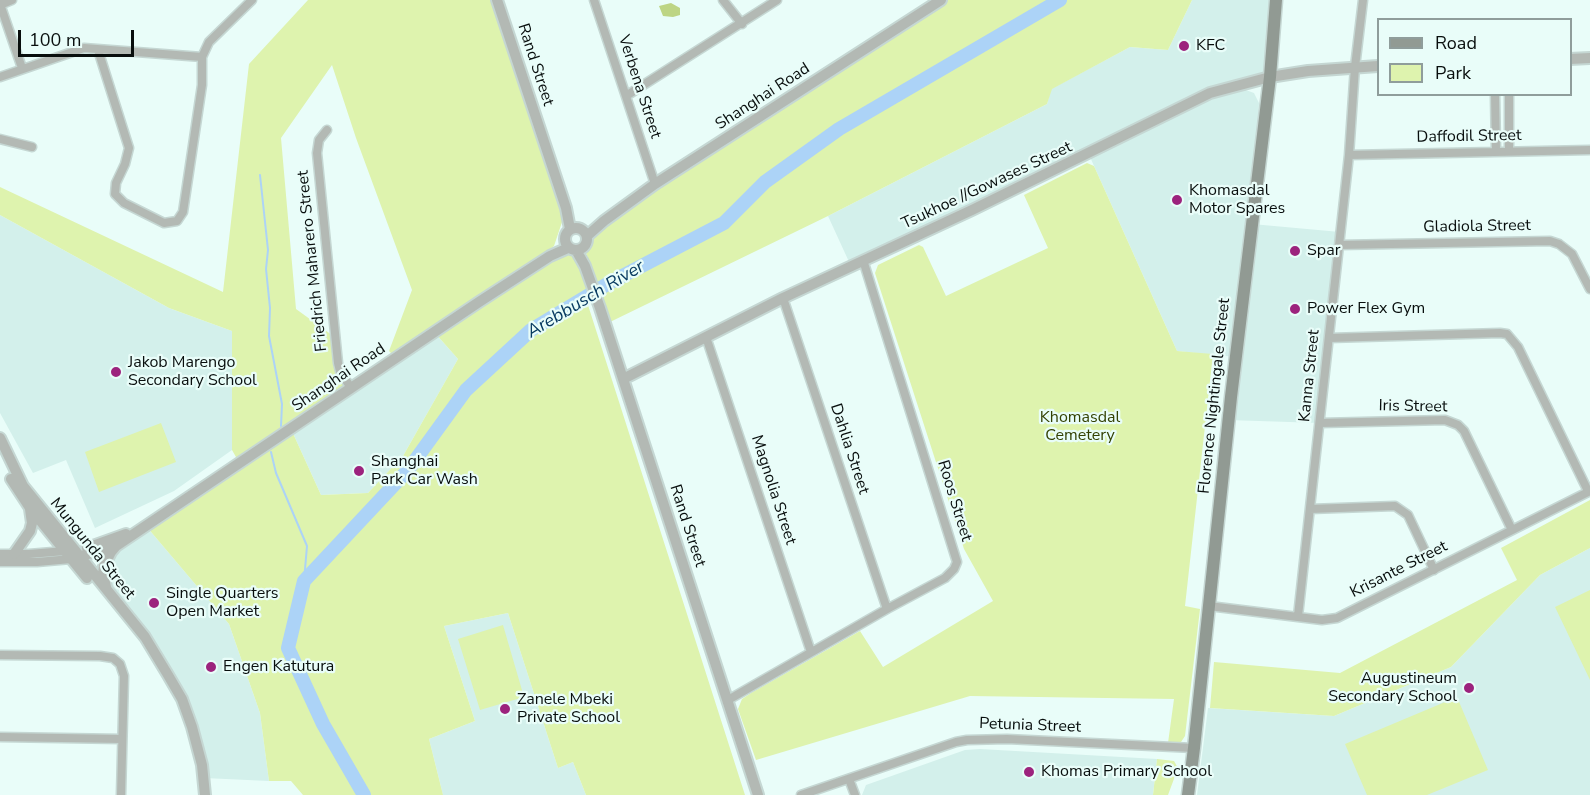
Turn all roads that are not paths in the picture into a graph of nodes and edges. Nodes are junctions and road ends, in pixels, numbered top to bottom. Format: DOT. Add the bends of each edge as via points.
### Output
graph roads {
  1 [pos="12,0"];
  2 [pos="252,0"];
  3 [pos="497,0"];
  4 [pos="594,0"];
  5 [pos="723,0"];
  6 [pos="777,0"];
  7 [pos="941,0"];
  8 [pos="1276,0"];
  9 [pos="1363,0"];
  10 [pos="0,4"];
  11 [pos="742,24"];
  12 [pos="98,50"];
  13 [pos="202,57"];
  14 [pos="1572,58"];
  15 [pos="1590,58"];
  16 [pos="1377,66"];
  17 [pos="1355,67"];
  18 [pos="22,68"];
  19 [pos="0,77"];
  20 [pos="1270,77"];
  21 [pos="626,96"];
  22 [pos="1495,96"];
  23 [pos="1509,96"];
  24 [pos="327,130"];
  25 [pos="0,139"];
  26 [pos="32,147"];
  27 [pos="1590,150"];
  28 [pos="1496,151"];
  29 [pos="1509,151"];
  30 [pos="1349,154"];
  31 [pos="655,184"];
  32 [pos="576,238"];
  33 [pos="1339,245"];
  34 [pos="863,260"];
  35 [pos="1590,289"];
  36 [pos="783,298"];
  37 [pos="706,337"];
  38 [pos="1329,338"];
  39 [pos="623,379"];
  40 [pos="351,388"];
  41 [pos="1320,423"];
  42 [pos="0,438"];
  43 [pos="0,453"];
  44 [pos="1589,491"];
  45 [pos="30,508"];
  46 [pos="1310,509"];
  47 [pos="146,526"];
  48 [pos="1512,530"];
  49 [pos="117,546"];
  50 [pos="0,554"];
  51 [pos="14,554"];
  52 [pos="72,554"];
  53 [pos="0,562"];
  54 [pos="1434,570"];
  55 [pos="109,595"];
  56 [pos="1209,606"];
  57 [pos="886,609"];
  58 [pos="1298,616"];
  59 [pos="811,652"];
  60 [pos="0,655"];
  61 [pos="168,675"];
  62 [pos="728,700"];
  63 [pos="0,736"];
  64 [pos="122,739"];
  65 [pos="1194,748"];
  66 [pos="849,779"];
  67 [pos="121,795"];
  68 [pos="205,795"];
  69 [pos="758,795"];
  70 [pos="801,795"];
  71 [pos="855,795"];
  72 [pos="1188,795"];
  1 -- 10 [label="street"];
  2 -- 13 [label="street" via="209,42"];
  3 -- 32 [label="street, Rand Street"];
  4 -- 21 [label="street, Verbena Street"];
  5 -- 11 [label="street"];
  6 -- 11 [label="street"];
  7 -- 31 [label="street, Shanghai Road"];
  8 -- 20 [label="main road, Florence Nightingale Street"];
  9 -- 17 [label="street, Kanna Street"];
  10 -- 18 [label="street"];
  11 -- 21 [label="street"];
  12 -- 13 [label="street"];
  12 -- 13 [label="street" via="129,148 115,194 124,203 164,223 177,221 183,212 202,85"];
  12 -- 18 [label="street" via="73,50"];
  14 -- 15 [label="street"];
  16 -- 17 [label="street, Tsukhoe //Gowases Street"];
  17 -- 20 [label="street, Tsukhoe //Gowases Street"];
  17 -- 30 [label="street, Kanna Street"];
  18 -- 19 [label="street"];
  20 -- 34 [label="street, Tsukhoe //Gowases Street" via="1203,96"];
  20 -- 56 [label="main road, Florence Nightingale Street"];
  21 -- 31 [label="street, Verbena Street"];
  22 -- 28 [label="street"];
  23 -- 29 [label="street"];
  24 -- 40 [label="street, Friedrich Maharero Street" via="319,140 317,153 338,363"];
  25 -- 26 [label="street"];
  27 -- 29 [label="street, Daffodil Street"];
  28 -- 29 [label="street, Daffodil Street"];
  28 -- 30 [label="street, Daffodil Street"];
  30 -- 33 [label="street, Kanna Street"];
  31 -- 32 [label="street, Shanghai Road"];
  32 -- 39 [label="street, Rand Street"];
  32 -- 40 [label="street, Shanghai Road"];
  33 -- 35 [label="street, Gladiola Street" via="1551,241 1572,254"];
  33 -- 38 [label="street, Kanna Street"];
  34 -- 36 [label="street, Tsukhoe //Gowases Street"];
  34 -- 57 [label="street, Roos Street" via="957,562 945,578"];
  36 -- 37 [label="street, Tsukhoe //Gowases Street"];
  36 -- 57 [label="street, Dahlia Street"];
  37 -- 39 [label="street, Tsukhoe //Gowases Street"];
  37 -- 59 [label="street, Magnolia Street"];
  38 -- 41 [label="street, Kanna Street"];
  38 -- 44 [label="street" via="1507,334 1518,347"];
  39 -- 62 [label="street, Rand Street"];
  40 -- 47 [label="street, Shanghai Road"];
  41 -- 46 [label="street, Kanna Street"];
  41 -- 48 [label="street, Iris Street" via="1445,420 1458,424"];
  42 -- 52 [label="street, Mungunda Street" via="23,486"];
  43 -- 45 [label="street, Mungunda Street" via="15,487"];
  44 -- 48 [label="street, Krisante Street"];
  45 -- 51 [label="street" via="30,531"];
  45 -- 52 [label="street, Mungunda Street"];
  46 -- 54 [label="street" via="1395,506 1408,515"];
  46 -- 58 [label="street, Kanna Street"];
  47 -- 49 [label="street, Shanghai Road"];
  47 -- 52 [label="street, Shanghai Road"];
  48 -- 54 [label="street, Krisante Street"];
  49 -- 52 [label="street, Shanghai Road"];
  49 -- 55 [label="street" via="106,560 103,574"];
  50 -- 51 [label="street, Shanghai Road"];
  51 -- 52 [label="street, Shanghai Road"];
  52 -- 53 [label="street, Shanghai Road" via="37,562"];
  52 -- 55 [label="street, Mungunda Street"];
  52 -- 61 [label="street, Mungunda Street"];
  54 -- 58 [label="street, Krisante Street" via="1337,618"];
  55 -- 61 [label="street, Mungunda Street" via="146,639"];
  56 -- 58 [label="street, Krisante Street"];
  56 -- 65 [label="main road, Florence Nightingale Street"];
  57 -- 59 [label="street, Roos Street"];
  59 -- 62 [label="street, Roos Street"];
  60 -- 64 [label="street" via="100,656 117,660 124,676"];
  61 -- 68 [label="street, Mungunda Street" via="192,727"];
  62 -- 69 [label="street, Rand Street"];
  63 -- 64 [label="street"];
  64 -- 67 [label="street"];
  65 -- 66 [label="street, Petunia Street" via="967,740"];
  65 -- 72 [label="main road, Florence Nightingale Street"];
  66 -- 70 [label="street, Petunia Street"];
  66 -- 71 [label="street"];
}
